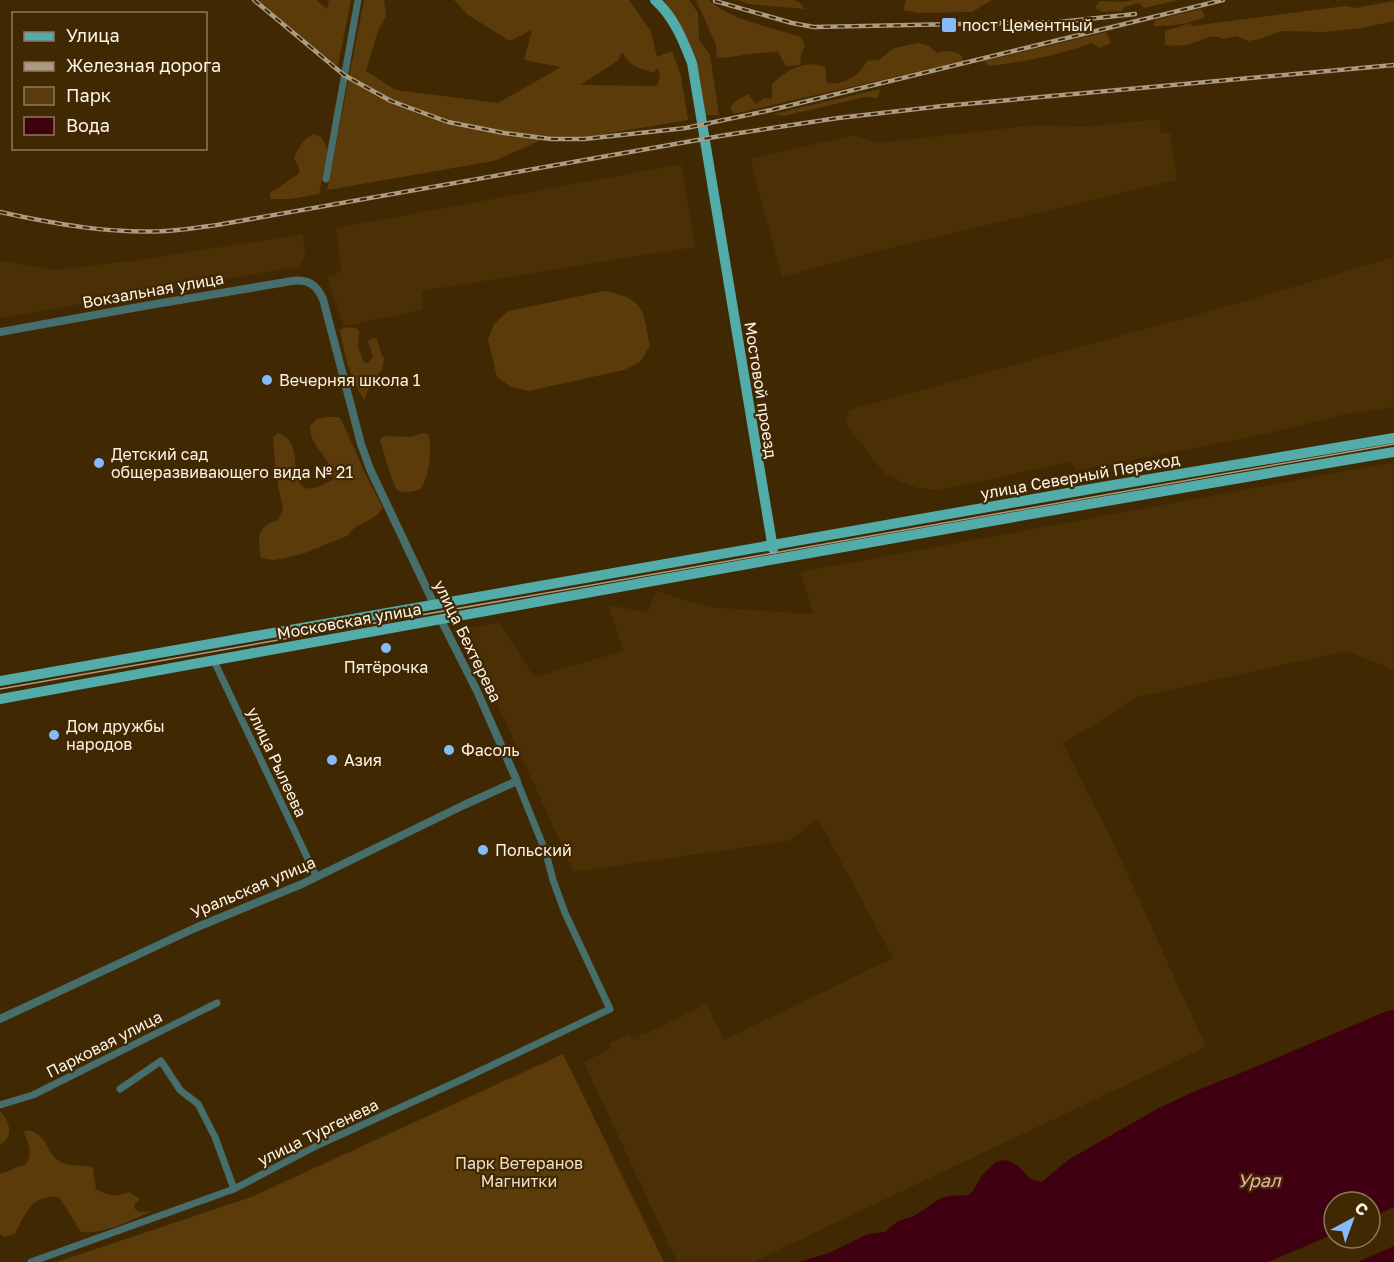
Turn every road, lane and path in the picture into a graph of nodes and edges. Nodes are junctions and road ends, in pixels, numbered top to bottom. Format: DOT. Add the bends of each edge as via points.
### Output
graph roads {
  1 [pos="358,0"];
  2 [pos="656,0"];
  3 [pos="326,179"];
  4 [pos="311,283"];
  5 [pos="0,333"];
  6 [pos="1394,438"];
  7 [pos="1394,452"];
  8 [pos="772,545"];
  9 [pos="775,560"];
  10 [pos="434,604"];
  11 [pos="441,620"];
  12 [pos="213,659"];
  13 [pos="0,681"];
  14 [pos="0,699"];
  15 [pos="517,781"];
  16 [pos="316,876"];
  17 [pos="217,1003"];
  18 [pos="610,1009"];
  19 [pos="0,1019"];
  20 [pos="120,1089"];
  21 [pos="0,1105"];
  22 [pos="234,1189"];
  23 [pos="31,1262"];
  1 -- 3 [label="street"];
  2 -- 8 [label="main road, Мостовой проезд" via="680,32 692,63"];
  4 -- 5 [label="street, Вокзальная улица" via="298,280"];
  4 -- 10 [label="street, улица Бехтерева" via="323,299 370,470"];
  6 -- 8 [label="main road, улица Северный Переход"];
  7 -- 9 [label="main road, улица Северный Переход"];
  8 -- 9 [label="main road, Мостовой проезд"];
  8 -- 10 [label="main road, Московская улица"];
  9 -- 11 [label="main road, Московская улица"];
  10 -- 11 [label="main road, улица Бехтерева"];
  10 -- 13 [label="main road, Московская улица"];
  11 -- 12 [label="main road, Московская улица"];
  11 -- 15 [label="street, улица Бехтерева"];
  12 -- 14 [label="main road, Московская улица"];
  12 -- 16 [label="street, улица Рылеева"];
  15 -- 16 [label="street, Уральская улица"];
  15 -- 18 [label="street, улица Бехтерева" via="565,913"];
  16 -- 19 [label="street, Уральская улица"];
  17 -- 21 [label="street, Парковая улица" via="33,1095"];
  18 -- 22 [label="street, улица Тургенева" via="318,1145"];
  20 -- 22 [label="street" via="161,1061 180,1090 198,1104 216,1137"];
  22 -- 23 [label="street, улица Тургенева"];
}
